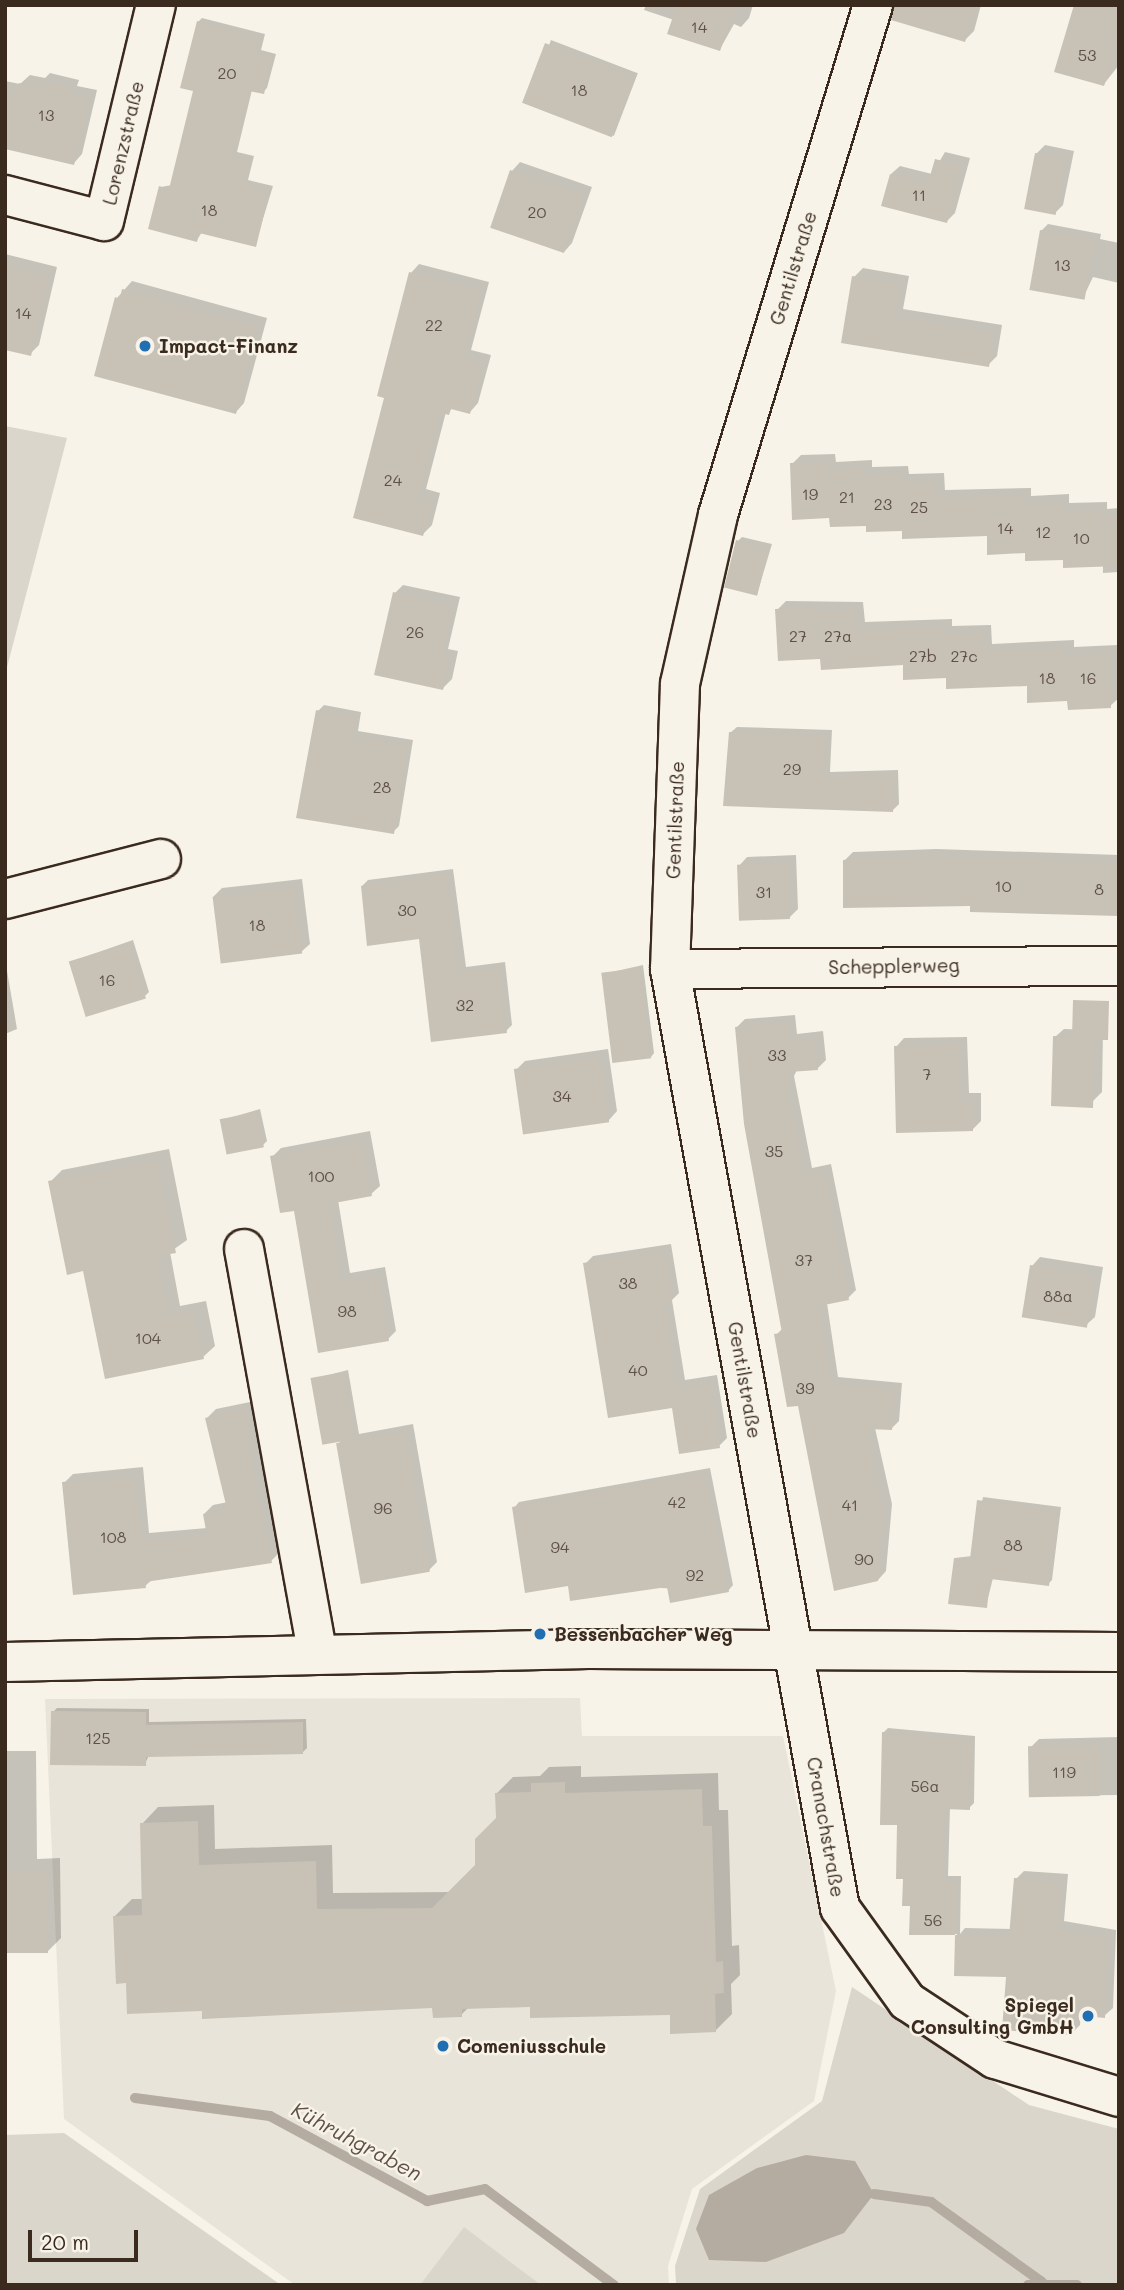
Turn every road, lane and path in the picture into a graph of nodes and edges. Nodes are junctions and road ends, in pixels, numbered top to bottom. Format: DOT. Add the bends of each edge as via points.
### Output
graph roads {
  1 [pos="156,5"];
  2 [pos="873,5"];
  3 [pos="5,195"];
  4 [pos="161,859"];
  5 [pos="5,899"];
  6 [pos="1119,966"];
  7 [pos="670,969"];
  8 [pos="244,1249"];
  9 [pos="795,1650"];
  10 [pos="317,1652"];
  11 [pos="1119,1652"];
  12 [pos="5,1662"];
  13 [pos="1119,2098"];
  1 -- 3 [label="street, Lorenzstraße" via="104,222"];
  2 -- 7 [label="street, Gentilstraße" via="718,514 680,684"];
  4 -- 5 [label="street"];
  6 -- 7 [label="street, Schepplerweg"];
  7 -- 9 [label="street, Gentilstraße"];
  8 -- 10 [label="street"];
  9 -- 10 [label="street"];
  9 -- 11 [label="street"];
  9 -- 13 [label="street, Cranachstraße" via="840,1908 847,1919 907,2000 995,2059"];
  10 -- 12 [label="street"];
}
